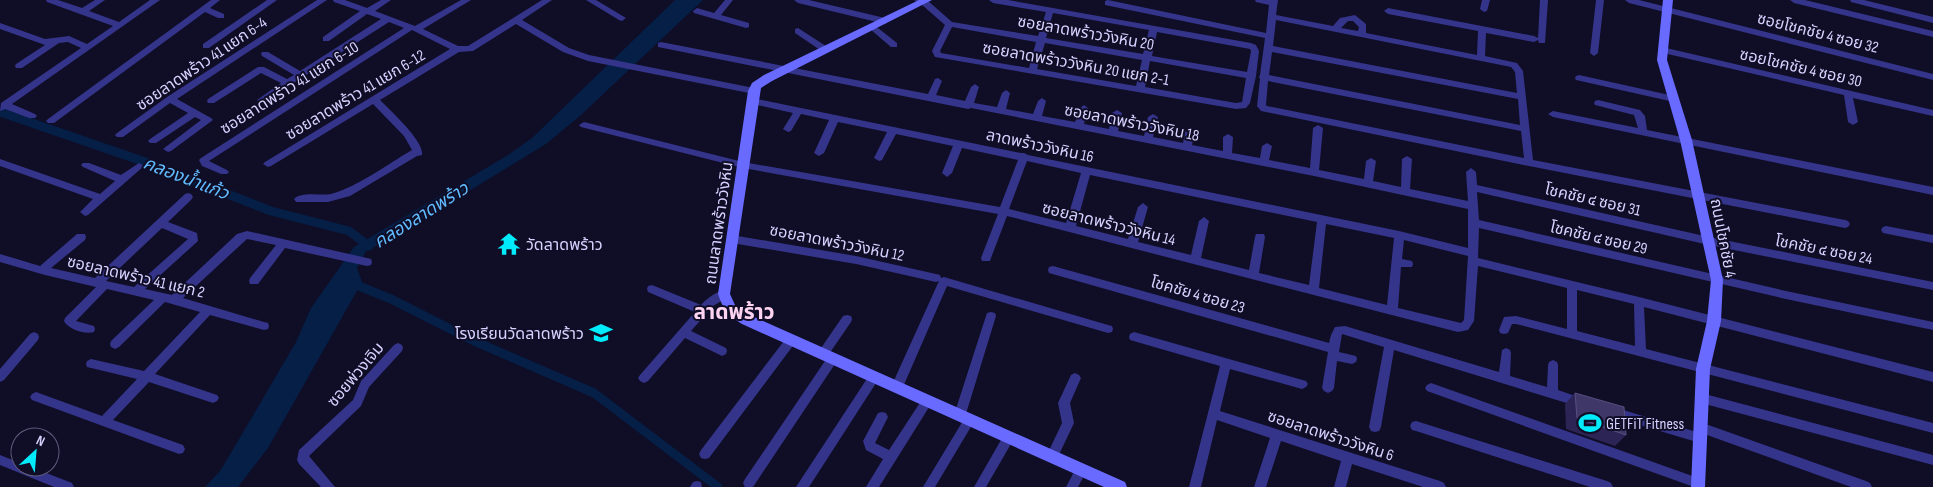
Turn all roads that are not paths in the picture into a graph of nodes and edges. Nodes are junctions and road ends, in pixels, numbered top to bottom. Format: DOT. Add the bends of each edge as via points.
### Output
graph roads {
  1 [pos="50,0"];
  2 [pos="101,0"];
  3 [pos="156,0"];
  4 [pos="216,0"];
  5 [pos="273,0"];
  6 [pos="323,0"];
  7 [pos="337,0"];
  8 [pos="387,0"];
  9 [pos="467,0"];
  10 [pos="548,0"];
  11 [pos="590,0"];
  12 [pos="729,0"];
  13 [pos="798,0"];
  14 [pos="993,0"];
  15 [pos="1259,0"];
  16 [pos="1544,0"];
  17 [pos="1600,0"];
  18 [pos="1629,0"];
  19 [pos="1794,0"];
  20 [pos="1854,0"];
  21 [pos="923,1"];
  22 [pos="1274,1"];
  23 [pos="1108,3"];
  24 [pos="1667,5"];
  25 [pos="204,9"];
  26 [pos="367,11"];
  27 [pos="1050,11"];
  28 [pos="1388,11"];
  29 [pos="82,12"];
  30 [pos="698,12"];
  31 [pos="222,16"];
  32 [pos="715,17"];
  33 [pos="1272,17"];
  34 [pos="622,18"];
  35 [pos="388,19"];
  36 [pos="1933,20"];
  37 [pos="517,21"];
  38 [pos="879,24"];
  39 [pos="948,24"];
  40 [pos="119,25"];
  41 [pos="746,25"];
  42 [pos="414,28"];
  43 [pos="2,29"];
  44 [pos="1153,29"];
  45 [pos="1482,29"];
  46 [pos="798,30"];
  47 [pos="1336,30"];
  48 [pos="1933,34"];
  49 [pos="1362,35"];
  50 [pos="1269,36"];
  51 [pos="326,39"];
  52 [pos="58,40"];
  53 [pos="1042,40"];
  54 [pos="661,45"];
  55 [pos="894,45"];
  56 [pos="206,46"];
  57 [pos="87,47"];
  58 [pos="1267,48"];
  59 [pos="457,49"];
  60 [pos="826,50"];
  61 [pos="1662,50"];
  62 [pos="1594,53"];
  63 [pos="265,54"];
  64 [pos="1481,57"];
  65 [pos="1147,58"];
  66 [pos="18,66"];
  67 [pos="786,70"];
  68 [pos="1032,71"];
  69 [pos="300,75"];
  70 [pos="1252,76"];
  71 [pos="1263,76"];
  72 [pos="1933,77"];
  73 [pos="1579,78"];
  74 [pos="938,81"];
  75 [pos="287,83"];
  76 [pos="975,87"];
  77 [pos="1140,90"];
  78 [pos="1006,93"];
  79 [pos="1848,93"];
  80 [pos="753,96"];
  81 [pos="1522,97"];
  82 [pos="930,98"];
  83 [pos="170,99"];
  84 [pos="1674,99"];
  85 [pos="261,100"];
  86 [pos="374,100"];
  87 [pos="211,101"];
  88 [pos="1042,101"];
  89 [pos="1598,103"];
  90 [pos="968,106"];
  91 [pos="2,107"];
  92 [pos="1084,108"];
  93 [pos="798,111"];
  94 [pos="1000,112"];
  95 [pos="1933,112"];
  96 [pos="194,113"];
  97 [pos="1117,113"];
  98 [pos="1553,114"];
  99 [pos="32,116"];
  100 [pos="1153,117"];
  101 [pos="835,118"];
  102 [pos="1036,119"];
  103 [pos="51,121"];
  104 [pos="1853,122"];
  105 [pos="584,125"];
  106 [pos="1078,127"];
  107 [pos="1318,128"];
  108 [pos="1526,129"];
  109 [pos="788,130"];
  110 [pos="893,130"];
  111 [pos="1190,132"];
  112 [pos="1643,132"];
  113 [pos="1112,134"];
  114 [pos="120,135"];
  115 [pos="1228,137"];
  116 [pos="1148,140"];
  117 [pos="1686,140"];
  118 [pos="153,141"];
  119 [pos="959,143"];
  120 [pos="1266,146"];
  121 [pos="1188,148"];
  122 [pos="168,149"];
  123 [pos="818,153"];
  124 [pos="1024,156"];
  125 [pos="1227,156"];
  126 [pos="879,158"];
  127 [pos="1407,159"];
  128 [pos="1371,161"];
  129 [pos="0,162"];
  130 [pos="1264,163"];
  131 [pos="1529,163"];
  132 [pos="268,164"];
  133 [pos="86,165"];
  134 [pos="743,165"];
  135 [pos="140,166"];
  136 [pos="1087,170"];
  137 [pos="224,172"];
  138 [pos="1314,172"];
  139 [pos="1471,172"];
  140 [pos="946,173"];
  141 [pos="123,180"];
  142 [pos="1368,184"];
  143 [pos="1471,188"];
  144 [pos="1933,191"];
  145 [pos="1405,192"];
  146 [pos="1700,196"];
  147 [pos="188,197"];
  148 [pos="101,198"];
  149 [pos="299,199"];
  150 [pos="1472,206"];
  151 [pos="1143,207"];
  152 [pos="85,212"];
  153 [pos="1003,212"];
  154 [pos="1322,219"];
  155 [pos="1204,221"];
  156 [pos="161,223"];
  157 [pos="1474,223"];
  158 [pos="1845,224"];
  159 [pos="1070,228"];
  160 [pos="1886,230"];
  161 [pos="1399,235"];
  162 [pos="81,237"];
  163 [pos="1260,237"];
  164 [pos="1933,239"];
  165 [pos="732,240"];
  166 [pos="1709,241"];
  167 [pos="283,243"];
  168 [pos="1132,244"];
  169 [pos="1473,257"];
  170 [pos="0,258"];
  171 [pos="986,258"];
  172 [pos="1195,260"];
  173 [pos="367,262"];
  174 [pos="1396,262"];
  175 [pos="1408,264"];
  176 [pos="42,270"];
  177 [pos="1054,270"];
  178 [pos="1253,275"];
  179 [pos="940,280"];
  180 [pos="1717,280"];
  181 [pos="254,282"];
  182 [pos="101,284"];
  183 [pos="1572,285"];
  184 [pos="1933,286"];
  185 [pos="652,289"];
  186 [pos="135,292"];
  187 [pos="1313,292"];
  188 [pos="724,294"];
  189 [pos="168,299"];
  190 [pos="1639,301"];
  191 [pos="208,310"];
  192 [pos="702,310"];
  193 [pos="1392,312"];
  194 [pos="991,316"];
  195 [pos="847,319"];
  196 [pos="1714,321"];
  197 [pos="264,326"];
  198 [pos="1933,326"];
  199 [pos="90,329"];
  200 [pos="1108,329"];
  201 [pos="1504,330"];
  202 [pos="683,332"];
  203 [pos="1572,334"];
  204 [pos="1134,336"];
  205 [pos="34,337"];
  206 [pos="791,340"];
  207 [pos="115,344"];
  208 [pos="1390,344"];
  209 [pos="398,348"];
  210 [pos="722,351"];
  211 [pos="1333,352"];
  212 [pos="1641,352"];
  213 [pos="1506,354"];
  214 [pos="828,356"];
  215 [pos="1352,359"];
  216 [pos="1226,363"];
  217 [pos="91,364"];
  218 [pos="1553,365"];
  219 [pos="1703,369"];
  220 [pos="146,376"];
  221 [pos="0,377"];
  222 [pos="874,377"];
  223 [pos="1933,377"];
  224 [pos="644,378"];
  225 [pos="1075,378"];
  226 [pos="1504,380"];
  227 [pos="1302,384"];
  228 [pos="897,387"];
  229 [pos="1328,388"];
  230 [pos="1431,388"];
  231 [pos="1552,394"];
  232 [pos="36,397"];
  233 [pos="213,398"];
  234 [pos="1701,398"];
  235 [pos="927,401"];
  236 [pos="1213,414"];
  237 [pos="882,417"];
  238 [pos="965,418"];
  239 [pos="105,421"];
  240 [pos="1416,426"];
  241 [pos="1375,427"];
  242 [pos="1933,428"];
  243 [pos="1700,432"];
  244 [pos="1277,435"];
  245 [pos="1009,437"];
  246 [pos="180,449"];
  247 [pos="704,454"];
  248 [pos="891,457"];
  249 [pos="1052,457"];
  250 [pos="1348,457"];
  251 [pos="0,460"];
  252 [pos="1933,460"];
  253 [pos="1081,470"];
  254 [pos="749,482"];
  255 [pos="1420,484"];
  256 [pos="1698,485"];
  257 [pos="66,487"];
  258 [pos="329,487"];
  259 [pos="802,487"];
  260 [pos="872,487"];
  261 [pos="929,487"];
  262 [pos="980,487"];
  263 [pos="1072,487"];
  264 [pos="1120,487"];
  265 [pos="1195,487"];
  266 [pos="1260,487"];
  267 [pos="1340,487"];
  268 [pos="1440,487"];
  269 [pos="1606,487"];
  270 [pos="1866,487"];
  1 -- 29 [label="street"];
  2 -- 29 [label="street"];
  3 -- 40 [label="street"];
  4 -- 25 [label="street"];
  5 -- 56 [label="street"];
  6 -- 83 [label="street, ซอยลาดพร้าว 41 แยก 6-4"];
  7 -- 26 [label="street"];
  8 -- 26 [label="street"];
  9 -- 42 [label="street"];
  10 -- 37 [label="street, ซอยลาดพร้าว 41 แยก 6-12"];
  11 -- 34 [label="street"];
  12 -- 32 [label="street"];
  13 -- 38 [label="street"];
  14 -- 27 [label="street"];
  15 -- 22 [label="street"];
  16 -- 45 [label="street" via="1538,40"];
  17 -- 62 [label="street"];
  18 -- 24 [label="street, ซอยโชคชัย 4 ซอย 32"];
  19 -- 48 [label="street"];
  20 -- 36 [label="street"];
  21 -- 38 [label="main road"];
  21 -- 39 [label="street"];
  22 -- 33 [label="street"];
  23 -- 50 [label="street"];
  24 -- 61 [label="main road, ถนนโชคชัย 4"];
  24 -- 72 [label="street, ซอยโชคชัย 4 ซอย 32"];
  25 -- 31 [label="street"];
  25 -- 103 [label="street"];
  26 -- 35 [label="street"];
  26 -- 51 [label="street"];
  27 -- 44 [label="street"];
  27 -- 53 [label="street"];
  28 -- 45 [label="street"];
  29 -- 40 [label="street"];
  30 -- 32 [label="street"];
  32 -- 41 [label="street"];
  33 -- 47 [label="street"];
  33 -- 50 [label="street"];
  35 -- 42 [label="street"];
  35 -- 69 [label="street"];
  37 -- 59 [label="street, ซอยลาดพร้าว 41 แยก 6-12" via="470,49"];
  37 -- 80 [label="street, ลาดพร้าววังหิน 16" via="566,50 588,58"];
  38 -- 55 [label="street"];
  38 -- 60 [label="main road"];
  39 -- 53 [label="street, ซอยลาดพร้าววังหิน 20"];
  39 -- 68 [label="street, ซอยลาดพร้าววังหิน 20 แยก 2-1" via="936,54"];
  40 -- 57 [label="street"];
  42 -- 59 [label="street"];
  42 -- 137 [label="street, ซอยลาดพร้าว 41 แยก 6-10" via="204,160 205,164"];
  43 -- 52 [label="street" via="44,42"];
  44 -- 65 [label="street"];
  44 -- 70 [label="street" via="1253,47"];
  45 -- 64 [label="street"];
  46 -- 60 [label="street"];
  47 -- 49 [label="street"];
  47 -- 49 [label="street" via="1343,19 1355,18 1363,26"];
  49 -- 64 [label="street"];
  50 -- 58 [label="street"];
  52 -- 57 [label="street" via="70,39"];
  52 -- 66 [label="street"];
  53 -- 65 [label="street, ซอยลาดพร้าววังหิน 20"];
  53 -- 68 [label="street"];
  54 -- 67 [label="street, ซอยลาดพร้าววังหิน 18"];
  57 -- 91 [label="street"];
  58 -- 71 [label="street"];
  58 -- 81 [label="street"];
  59 -- 86 [label="street, ซอยลาดพร้าว 41 แยก 6-12"];
  60 -- 67 [label="main road"];
  61 -- 79 [label="street, ซอยโชคชัย 4 ซอย 30"];
  61 -- 84 [label="main road, ถนนโชคชัย 4" via="1664,71"];
  63 -- 69 [label="street"];
  64 -- 81 [label="street" via="1518,68"];
  65 -- 70 [label="street, ซอยลาดพร้าววังหิน 20"];
  65 -- 77 [label="street"];
  67 -- 80 [label="main road" via="762,82"];
  67 -- 82 [label="street, ซอยลาดพร้าววังหิน 18"];
  68 -- 77 [label="street, ซอยลาดพร้าววังหิน 20 แยก 2-1"];
  69 -- 75 [label="street"];
  70 -- 77 [label="street, ซอยลาดพร้าววังหิน 20 แยก 2-1" via="1246,103 1242,106"];
  71 -- 108 [label="street"];
  71 -- 131 [label="street" via="1261,106 1264,109"];
  73 -- 84 [label="street"];
  74 -- 82 [label="street"];
  75 -- 85 [label="street"];
  75 -- 87 [label="street" via="260,69"];
  76 -- 90 [label="street"];
  78 -- 94 [label="street"];
  79 -- 95 [label="street, ซอยโชคชัย 4 ซอย 30"];
  79 -- 104 [label="street"];
  80 -- 93 [label="street, ลาดพร้าววังหิน 16"];
  80 -- 134 [label="main road, ถนนลาดพร้าววังหิน"];
  81 -- 108 [label="street"];
  82 -- 90 [label="street, ซอยลาดพร้าววังหิน 18"];
  83 -- 96 [label="street"];
  83 -- 114 [label="street, ซอยลาดพร้าว 41 แยก 6-4"];
  84 -- 117 [label="main road, ถนนโชคชัย 4"];
  86 -- 132 [label="street, ซอยลาดพร้าว 41 แยก 6-12"];
  86 -- 149 [label="street" via="408,134 419,152 347,193 328,198"];
  88 -- 102 [label="street"];
  89 -- 112 [label="street" via="1637,112"];
  90 -- 94 [label="street, ซอยลาดพร้าววังหิน 18"];
  91 -- 99 [label="street"];
  92 -- 106 [label="street"];
  93 -- 101 [label="street, ลาดพร้าววังหิน 16"];
  93 -- 109 [label="street"];
  94 -- 102 [label="street, ซอยลาดพร้าววังหิน 18"];
  96 -- 118 [label="street"];
  96 -- 122 [label="street" via="208,120"];
  97 -- 113 [label="street"];
  98 -- 112 [label="street"];
  100 -- 116 [label="street"];
  101 -- 110 [label="street, ลาดพร้าววังหิน 16"];
  101 -- 123 [label="street"];
  102 -- 106 [label="street, ซอยลาดพร้าววังหิน 18"];
  105 -- 134 [label="street, ซอยลาดพร้าววังหิน 14"];
  106 -- 113 [label="street, ซอยลาดพร้าววังหิน 18"];
  107 -- 138 [label="street"];
  108 -- 131 [label="street"];
  110 -- 119 [label="street, ลาดพร้าววังหิน 16"];
  110 -- 126 [label="street"];
  111 -- 121 [label="street"];
  112 -- 117 [label="street"];
  113 -- 116 [label="street, ซอยลาดพร้าววังหิน 18"];
  115 -- 125 [label="street"];
  116 -- 121 [label="street, ซอยลาดพร้าววังหิน 18"];
  117 -- 144 [label="street"];
  117 -- 146 [label="main road, ถนนโชคชัย 4"];
  119 -- 124 [label="street, ลาดพร้าววังหิน 16"];
  119 -- 140 [label="street"];
  120 -- 130 [label="street"];
  121 -- 125 [label="street, ซอยลาดพร้าววังหิน 18"];
  124 -- 136 [label="street, ลาดพร้าววังหิน 16"];
  124 -- 153 [label="street"];
  125 -- 130 [label="street, ซอยลาดพร้าววังหิน 18"];
  127 -- 145 [label="street"];
  128 -- 142 [label="street"];
  129 -- 148 [label="street"];
  130 -- 138 [label="street, ซอยลาดพร้าววังหิน 18"];
  131 -- 146 [label="street"];
  133 -- 141 [label="street"];
  134 -- 153 [label="street, ซอยลาดพร้าววังหิน 14"];
  134 -- 165 [label="main road, ถนนลาดพร้าววังหิน"];
  135 -- 141 [label="street"];
  136 -- 154 [label="street, ลาดพร้าววังหิน 16"];
  136 -- 159 [label="street"];
  138 -- 142 [label="street, ซอยลาดพร้าววังหิน 18"];
  139 -- 143 [label="street"];
  141 -- 148 [label="street"];
  142 -- 145 [label="street, ซอยลาดพร้าววังหิน 18"];
  143 -- 150 [label="street"];
  143 -- 166 [label="street, โชคชัย ๔ ซอย 31"];
  145 -- 150 [label="street, ซอยลาดพร้าววังหิน 18"];
  146 -- 158 [label="street"];
  146 -- 166 [label="main road, ถนนโชคชัย 4"];
  147 -- 156 [label="street"];
  148 -- 152 [label="street"];
  150 -- 157 [label="street"];
  151 -- 168 [label="street"];
  153 -- 159 [label="street, ซอยลาดพร้าววังหิน 14"];
  153 -- 171 [label="street"];
  154 -- 161 [label="street, ลาดพร้าววังหิน 16"];
  154 -- 187 [label="street"];
  155 -- 172 [label="street"];
  156 -- 182 [label="street"];
  156 -- 186 [label="street" via="189,233 193,241"];
  157 -- 169 [label="street"];
  157 -- 180 [label="street, โชคชัย ๔ ซอย 29"];
  159 -- 168 [label="street, ซอยลาดพร้าววังหิน 14"];
  160 -- 164 [label="street"];
  161 -- 169 [label="street, ลาดพร้าววังหิน 16"];
  161 -- 174 [label="street"];
  162 -- 176 [label="street"];
  163 -- 178 [label="street"];
  165 -- 179 [label="street, ซอยลาดพร้าววังหิน 12" via="856,260"];
  165 -- 188 [label="main road, ถนนลาดพร้าววังหิน"];
  166 -- 180 [label="main road, ถนนโชคชัย 4"];
  166 -- 184 [label="street, โชคชัย ๔ ซอย 24"];
  167 -- 173 [label="street"];
  167 -- 181 [label="street"];
  167 -- 189 [label="street" via="252,236 241,237"];
  168 -- 172 [label="street, ซอยลาดพร้าววังหิน 14"];
  169 -- 183 [label="street, ลาดพร้าววังหิน 16"];
  169 -- 193 [label="street, ซอยลาดพร้าววังหิน 14" via="1469,321 1464,327"];
  170 -- 176 [label="street, ซอยลาดพร้าว 41 แยก 2"];
  172 -- 178 [label="street, ซอยลาดพร้าววังหิน 14"];
  174 -- 175 [label="street"];
  174 -- 193 [label="street"];
  176 -- 182 [label="street, ซอยลาดพร้าว 41 แยก 2"];
  177 -- 211 [label="street, โชคชัย 4 ซอย 23"];
  178 -- 187 [label="street, ซอยลาดพร้าววังหิน 14"];
  179 -- 200 [label="street, ซอยลาดพร้าววังหิน 12"];
  179 -- 228 [label="street"];
  180 -- 196 [label="main road, ถนนโชคชัย 4"];
  180 -- 198 [label="street, โชคชัย ๔ ซอย 29"];
  182 -- 186 [label="street, ซอยลาดพร้าว 41 แยก 2"];
  182 -- 199 [label="street" via="69,322"];
  183 -- 190 [label="street, ลาดพร้าววังหิน 16"];
  183 -- 203 [label="street"];
  185 -- 192 [label="street"];
  186 -- 189 [label="street, ซอยลาดพร้าว 41 แยก 2"];
  187 -- 193 [label="street, ซอยลาดพร้าววังหิน 14"];
  188 -- 192 [label="street"];
  188 -- 206 [label="main road, ถนนลาดพร้าววังหิน" via="730,309"];
  189 -- 191 [label="street, ซอยลาดพร้าว 41 แยก 2"];
  189 -- 207 [label="street"];
  190 -- 196 [label="street, ลาดพร้าววังหิน 16"];
  190 -- 212 [label="street"];
  191 -- 197 [label="street, ซอยลาดพร้าว 41 แยก 2"];
  191 -- 220 [label="street"];
  192 -- 202 [label="street"];
  194 -- 238 [label="street"];
  195 -- 214 [label="street"];
  196 -- 219 [label="main road, ถนนโชคชัย 4"];
  196 -- 223 [label="street, ลาดพร้าววังหิน 16"];
  201 -- 203 [label="street" via="1508,320 1516,320"];
  202 -- 210 [label="street"];
  202 -- 224 [label="street"];
  203 -- 212 [label="street"];
  204 -- 216 [label="street"];
  205 -- 221 [label="street"];
  206 -- 214 [label="main road, ถนนลาดพร้าววังหิน"];
  206 -- 247 [label="street"];
  208 -- 211 [label="street" via="1339,330"];
  208 -- 226 [label="street"];
  208 -- 241 [label="street"];
  209 -- 258 [label="street, ซอยพ่วงเจิม" via="365,384 357,403 303,454 303,460"];
  211 -- 215 [label="street, โชคชัย 4 ซอย 23"];
  211 -- 229 [label="street"];
  212 -- 219 [label="street"];
  213 -- 226 [label="street"];
  214 -- 222 [label="main road, ถนนลาดพร้าววังหิน"];
  214 -- 254 [label="street"];
  216 -- 227 [label="street"];
  216 -- 236 [label="street"];
  217 -- 220 [label="street"];
  218 -- 231 [label="street"];
  219 -- 234 [label="main road, ถนนโชคชัย 4"];
  219 -- 242 [label="street"];
  220 -- 233 [label="street"];
  220 -- 239 [label="street"];
  222 -- 228 [label="main road, ถนนลาดพร้าววังหิน"];
  222 -- 259 [label="street"];
  225 -- 249 [label="street" via="1064,400 1068,423"];
  226 -- 231 [label="street"];
  228 -- 235 [label="main road, ถนนลาดพร้าววังหิน"];
  230 -- 256 [label="street"];
  231 -- 243 [label="street"];
  232 -- 239 [label="street"];
  234 -- 243 [label="main road, ถนนโชคชัย 4"];
  234 -- 252 [label="street"];
  235 -- 238 [label="main road, ถนนลาดพร้าววังหิน"];
  235 -- 248 [label="street"];
  236 -- 244 [label="street, ซอยลาดพร้าววังหิน 6"];
  236 -- 265 [label="street"];
  237 -- 248 [label="street" via="869,441 870,446"];
  238 -- 245 [label="main road, ถนนลาดพร้าววังหิน"];
  238 -- 261 [label="street"];
  239 -- 246 [label="street"];
  240 -- 269 [label="street"];
  243 -- 256 [label="main road, ถนนโชคชัย 4"];
  243 -- 270 [label="street"];
  244 -- 250 [label="street, ซอยลาดพร้าววังหิน 6"];
  244 -- 266 [label="street"];
  245 -- 249 [label="main road, ถนนลาดพร้าววังหิน"];
  245 -- 262 [label="street"];
  248 -- 260 [label="street"];
  249 -- 253 [label="main road, ถนนลาดพร้าววังหิน"];
  250 -- 255 [label="street, ซอยลาดพร้าววังหิน 6"];
  250 -- 267 [label="street"];
  251 -- 257 [label="street"];
  253 -- 263 [label="street"];
  253 -- 264 [label="main road, ถนนลาดพร้าววังหิน"];
  255 -- 268 [label="street, ซอยลาดพร้าววังหิน 6"];
}
